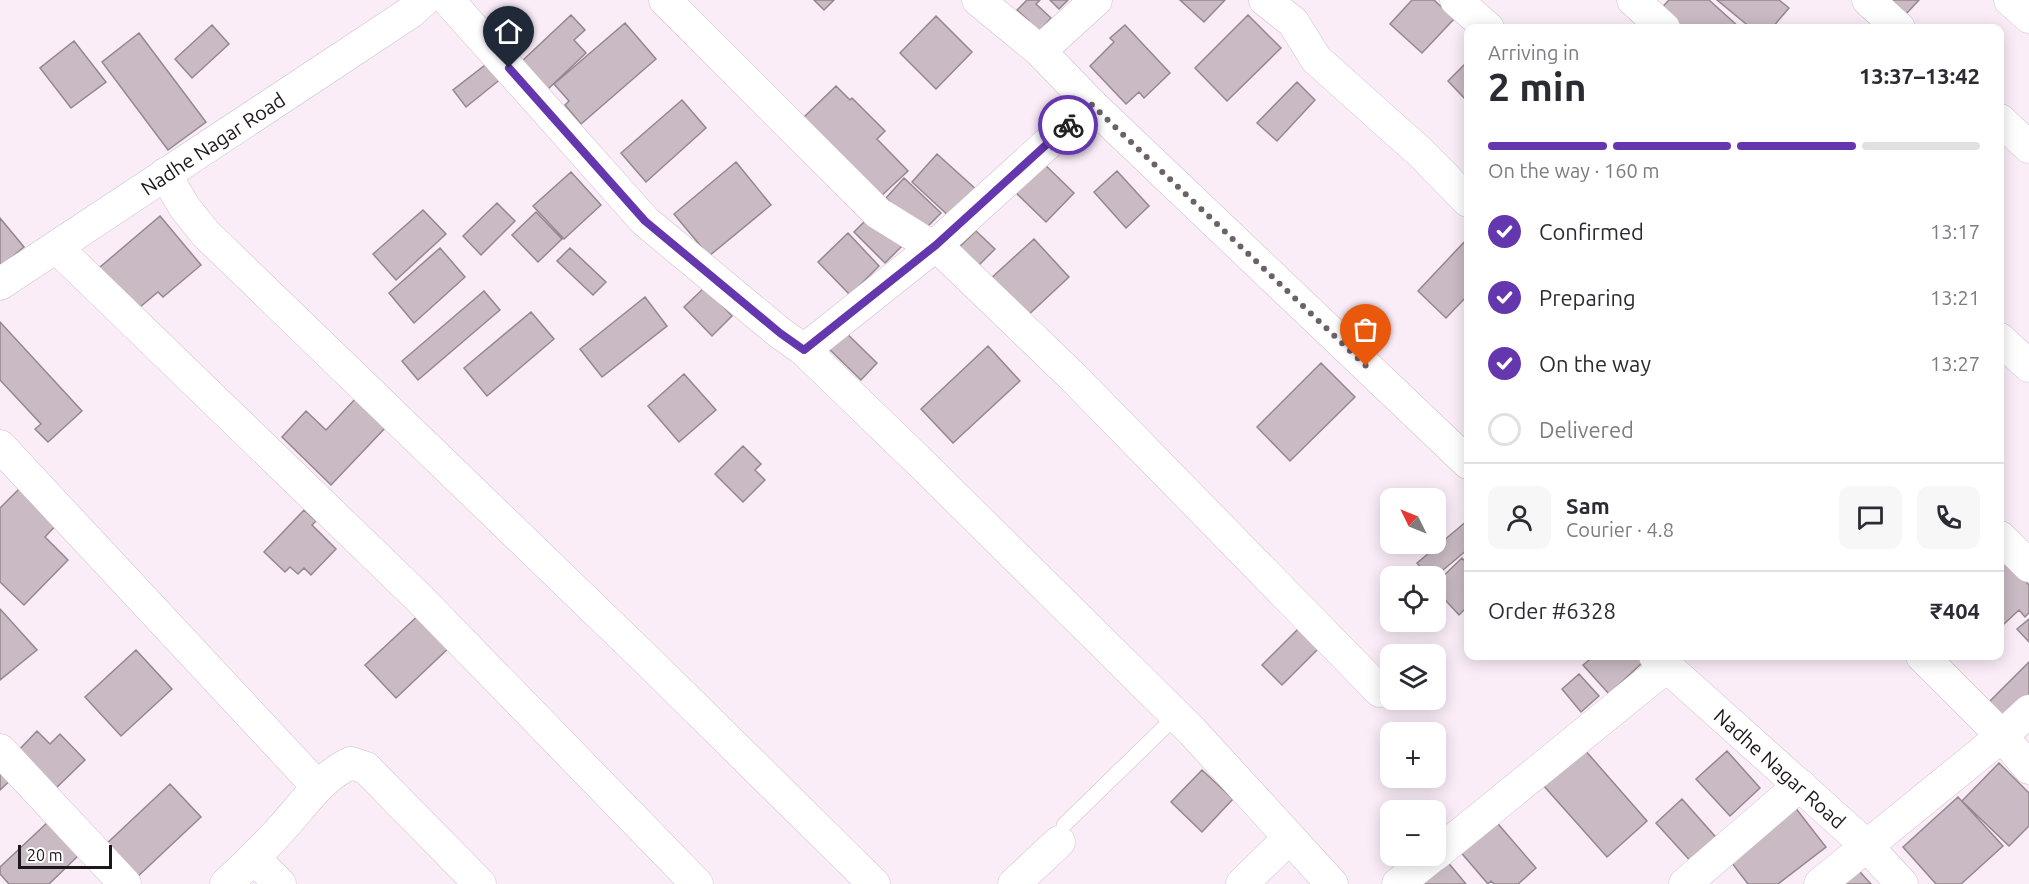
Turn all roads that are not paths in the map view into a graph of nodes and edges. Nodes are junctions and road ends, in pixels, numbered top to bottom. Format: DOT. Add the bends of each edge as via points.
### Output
graph roads {
  1 [pos="448,0"];
  2 [pos="665,0"];
  3 [pos="978,0"];
  4 [pos="1096,0"];
  5 [pos="1265,0"];
  6 [pos="1456,0"];
  7 [pos="1633,0"];
  8 [pos="1868,0"];
  9 [pos="2010,0"];
  10 [pos="412,4"];
  11 [pos="2029,17"];
  12 [pos="1483,24"];
  13 [pos="1660,24"];
  14 [pos="1895,24"];
  15 [pos="1040,51"];
  16 [pos="1091,104"];
  17 [pos="2004,124"];
  18 [pos="2029,147"];
  19 [pos="165,174"];
  20 [pos="1464,197"];
  21 [pos="936,245"];
  22 [pos="56,247"];
  23 [pos="0,284"];
  24 [pos="2004,343"];
  25 [pos="804,350"];
  26 [pos="2029,366"];
  27 [pos="0,446"];
  28 [pos="1464,460"];
  29 [pos="2004,541"];
  30 [pos="2029,566"];
  31 [pos="1926,660"];
  32 [pos="1660,661"];
  33 [pos="1380,691"];
  34 [pos="2029,711"];
  35 [pos="1176,716"];
  36 [pos="2002,736"];
  37 [pos="0,750"];
  38 [pos="2029,768"];
  39 [pos="1800,785"];
  40 [pos="318,787"];
  41 [pos="1062,833"];
  42 [pos="1289,838"];
  43 [pos="1446,845"];
  44 [pos="1866,846"];
  45 [pos="254,858"];
  46 [pos="1420,866"];
  47 [pos="125,884"];
  48 [pos="226,884"];
  49 [pos="280,884"];
  50 [pos="480,884"];
  51 [pos="697,884"];
  52 [pos="874,884"];
  53 [pos="1014,884"];
  54 [pos="1242,884"];
  55 [pos="1332,884"];
  56 [pos="1398,884"];
  57 [pos="1685,884"];
  58 [pos="1820,884"];
  59 [pos="1902,884"];
  1 -- 25 [label="street" via="645,221"];
  2 -- 21 [label="street" via="878,213"];
  3 -- 15 [label="street"];
  4 -- 15 [label="street"];
  5 -- 20 [label="street" via="1293,22 1316,59"];
  6 -- 12 [label="street"];
  7 -- 13 [label="street"];
  8 -- 14 [label="street"];
  9 -- 11 [label="street"];
  10 -- 19 [label="street, Nadhe Nagar Road"];
  15 -- 16 [label="street"];
  16 -- 21 [label="street"];
  16 -- 28 [label="street"];
  17 -- 18 [label="street"];
  19 -- 22 [label="street, Nadhe Nagar Road"];
  19 -- 52 [label="street" via="206,234"];
  21 -- 25 [label="street"];
  21 -- 33 [label="street" via="1074,377"];
  22 -- 23 [label="street, Nadhe Nagar Road"];
  22 -- 51 [label="street" via="419,598"];
  24 -- 26 [label="street"];
  25 -- 35 [label="street"];
  27 -- 40 [label="street"];
  29 -- 30 [label="street"];
  31 -- 36 [label="street"];
  32 -- 39 [label="street, Nadhe Nagar Road"];
  32 -- 43 [label="street"];
  34 -- 36 [label="street"];
  35 -- 41 [label="lane"];
  35 -- 42 [label="street"];
  36 -- 38 [label="street"];
  36 -- 44 [label="street"];
  37 -- 47 [label="street"];
  39 -- 44 [label="street, Nadhe Nagar Road"];
  39 -- 57 [label="street"];
  40 -- 45 [label="street"];
  40 -- 50 [label="street" via="351,763 366,768"];
  41 -- 53 [label="street"];
  42 -- 54 [label="street"];
  42 -- 55 [label="street"];
  44 -- 58 [label="street"];
  44 -- 59 [label="street, Nadhe Nagar Road"];
  45 -- 48 [label="street"];
  45 -- 49 [label="street"];
  46 -- 56 [label="street"];
}
